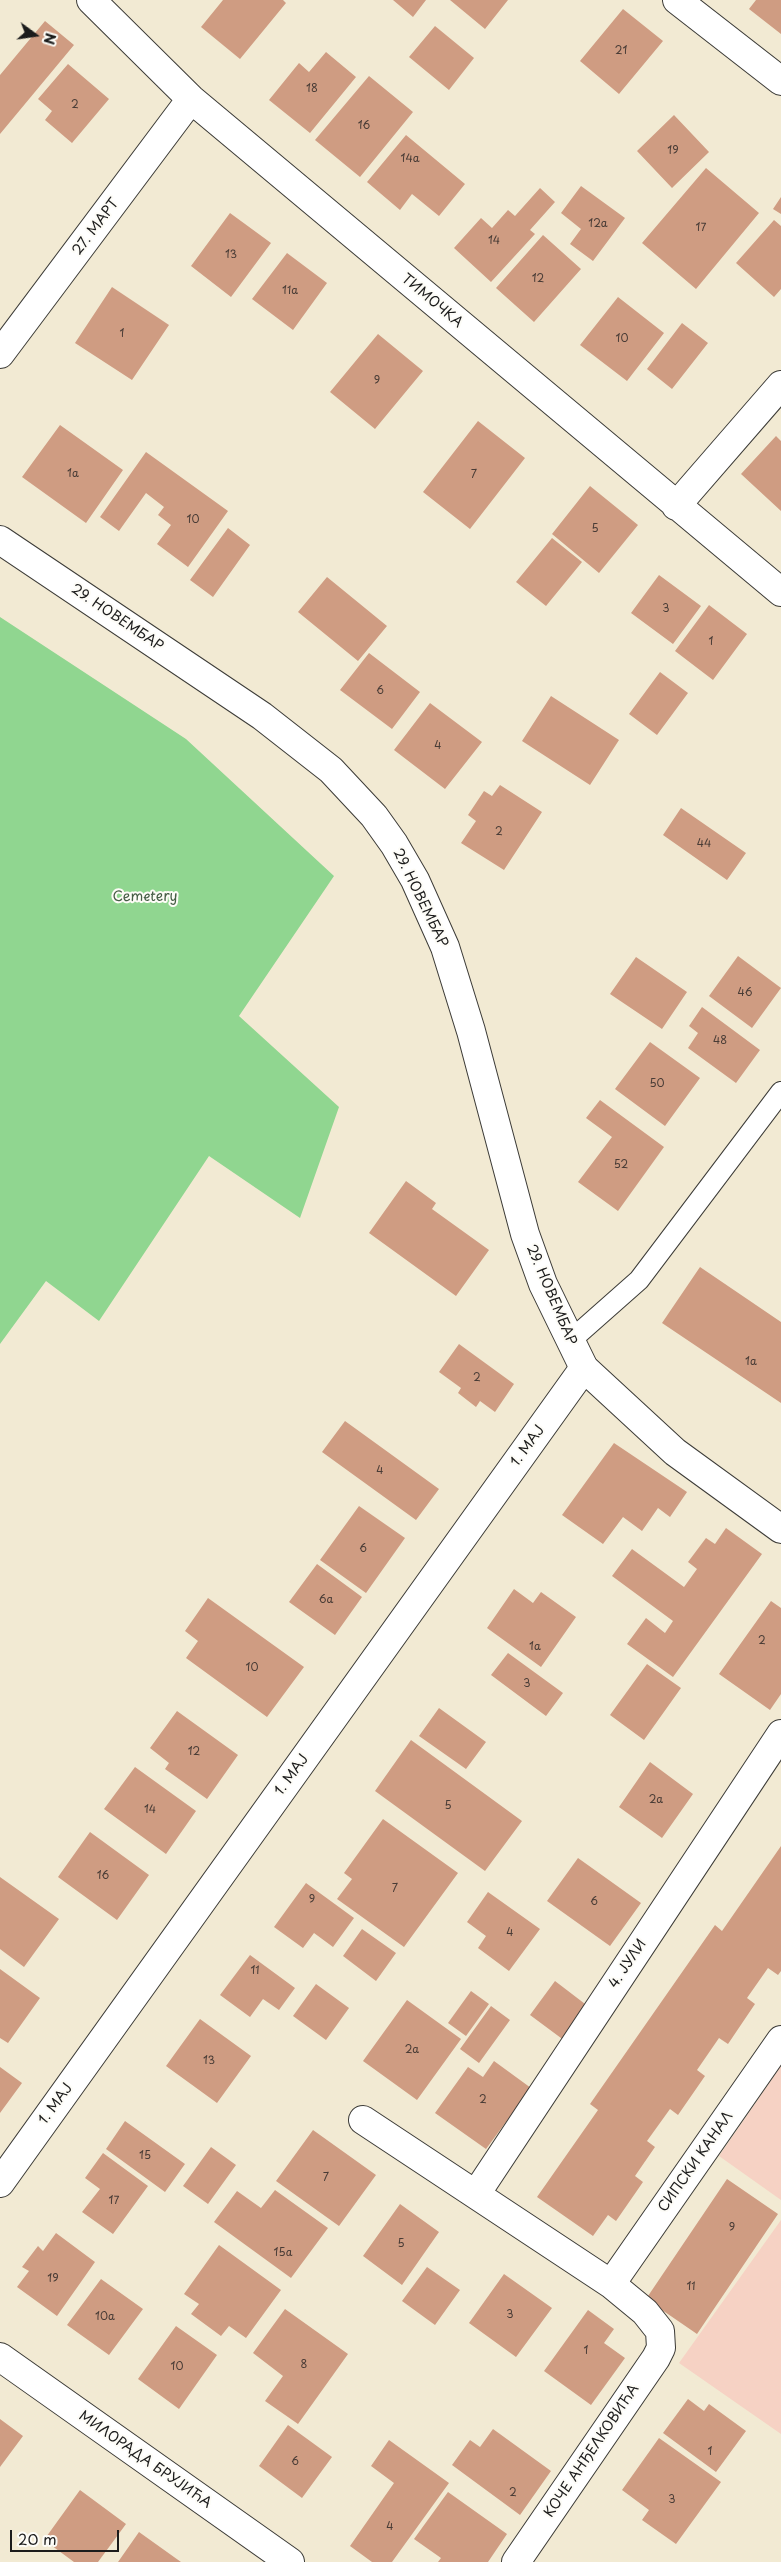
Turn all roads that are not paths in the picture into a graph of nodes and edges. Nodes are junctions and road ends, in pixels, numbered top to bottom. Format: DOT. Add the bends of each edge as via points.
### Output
graph roads {
  1 [pos="92,0"];
  2 [pos="676,0"];
  3 [pos="781,82"];
  4 [pos="191,99"];
  5 [pos="0,354"];
  6 [pos="781,385"];
  7 [pos="676,506"];
  8 [pos="0,540"];
  9 [pos="781,592"];
  10 [pos="781,1092"];
  11 [pos="570,1341"];
  12 [pos="584,1368"];
  13 [pos="779,1523"];
  14 [pos="781,1734"];
  15 [pos="781,2040"];
  16 [pos="363,2120"];
  17 [pos="0,2183"];
  18 [pos="476,2194"];
  19 [pos="611,2284"];
  20 [pos="0,2357"];
  21 [pos="290,2562"];
  22 [pos="516,2562"];
  1 -- 4 [label="street, ТИМОЧКА"];
  2 -- 3 [label="street"];
  4 -- 5 [label="street, 27. МАРТ"];
  4 -- 7 [label="street, ТИМОЧКА"];
  6 -- 7 [label="street"];
  7 -- 9 [label="street, ТИМОЧКА"];
  8 -- 11 [label="street, 29. НОВЕМБАР" via="262,716 330,770 374,816 394,844 415,880 445,947 472,1031 525,1234 543,1284"];
  10 -- 11 [label="lane" via="639,1280"];
  11 -- 12 [label="street, 29. НОВЕМБАР"];
  12 -- 13 [label="street, 29. НОВЕМБАР" via="675,1452"];
  12 -- 17 [label="street, 1. МАЈ"];
  14 -- 18 [label="street, 4. ЈУЛИ"];
  15 -- 19 [label="street, СИПСКИ КАНАЛ"];
  16 -- 18 [label="street"];
  18 -- 19 [label="street"];
  19 -- 22 [label="street, КОЧЕ АНЂЕЛКОВИЋА" via="657,2325 662,2338 656,2358"];
  20 -- 21 [label="street, МИЛОРАДА БРУЈИЋА"];
}
